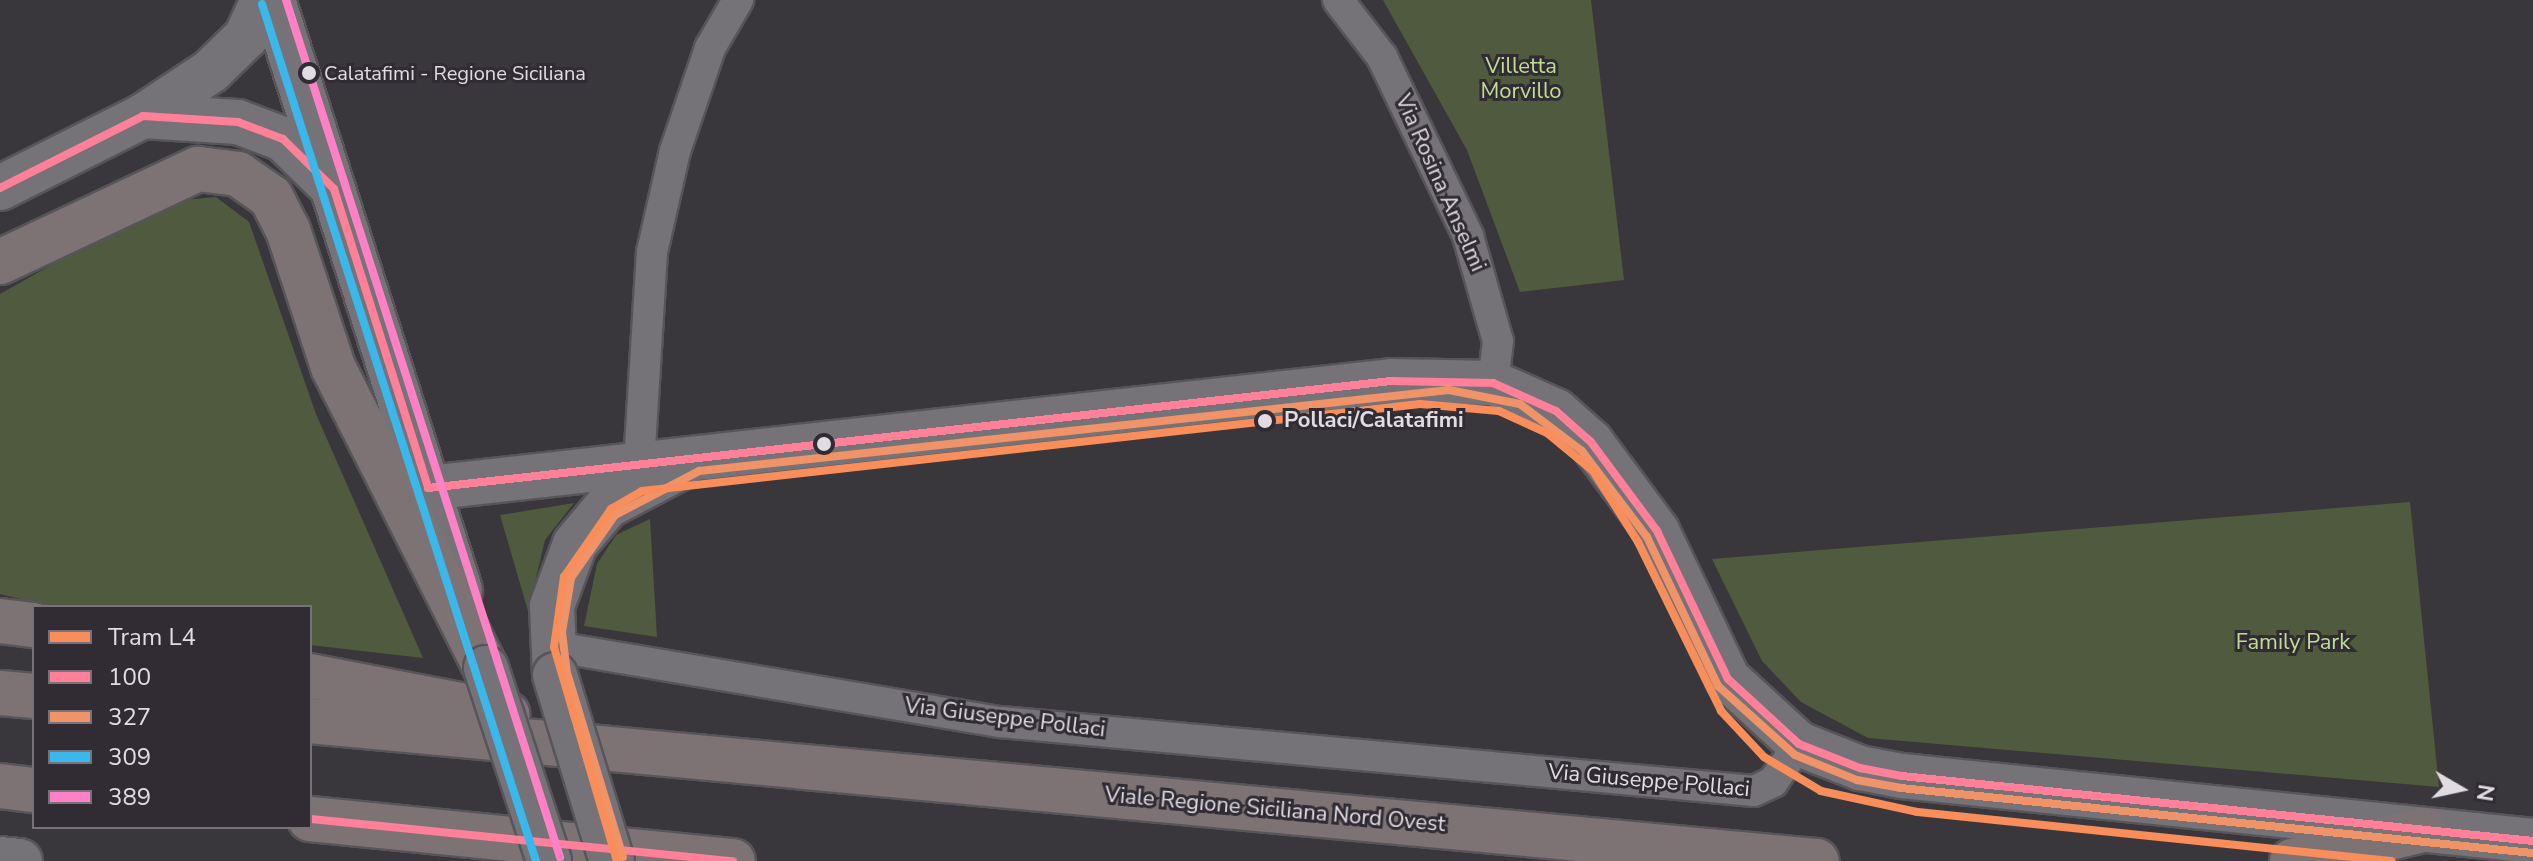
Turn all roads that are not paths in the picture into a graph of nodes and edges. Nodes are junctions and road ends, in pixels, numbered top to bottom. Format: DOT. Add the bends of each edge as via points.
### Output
graph roads {
  1 [pos="263,0"];
  2 [pos="273,0"];
  3 [pos="738,0"];
  4 [pos="1338,0"];
  5 [pos="143,116"];
  6 [pos="0,188"];
  7 [pos="334,189"];
  8 [pos="0,262"];
  9 [pos="1493,383"];
  10 [pos="695,459"];
  11 [pos="639,464"];
  12 [pos="428,488"];
  13 [pos="552,661"];
  14 [pos="486,668"];
  15 [pos="312,676"];
  16 [pos="0,693"];
  17 [pos="32,696"];
  18 [pos="312,721"];
  19 [pos="1799,744"];
  20 [pos="733,759"];
  21 [pos="0,786"];
  22 [pos="32,790"];
  23 [pos="312,819"];
  24 [pos="2423,830"];
  25 [pos="2533,841"];
  26 [pos="537,852"];
  27 [pos="0,859"];
  28 [pos="20,861"];
  29 [pos="612,861"];
  30 [pos="733,861"];
  31 [pos="1817,861"];
  32 [pos="2292,861"];
  1 -- 5 [label="street" via="246,37 211,71"];
  2 -- 7 [label="street"];
  3 -- 11 [label="street" via="710,48 675,151 652,252"];
  4 -- 9 [label="street, Via Rosina Anselmi" via="1382,57 1468,236 1498,341"];
  5 -- 6 [label="street"];
  5 -- 7 [label="street" via="186,114 283,139"];
  7 -- 12 [label="street"];
  8 -- 14 [label="main road" via="198,169 238,174 271,197 288,230 333,367"];
  9 -- 10 [label="street" via="1391,381"];
  9 -- 19 [label="street" via="1556,411 1591,442 1657,531 1728,679"];
  10 -- 11 [label="street"];
  10 -- 13 [label="street" via="607,506 589,524 560,573"];
  11 -- 12 [label="street"];
  12 -- 14 [label="street"];
  13 -- 19 [label="street, Via Giuseppe Pollaci" via="1001,722 1754,791 1773,782"];
  13 -- 29 [label="street, bridge"];
  14 -- 26 [label="street, bridge"];
  15 -- 20 [label="main road"];
  16 -- 17 [label="main road"];
  18 -- 20 [label="main road"];
  19 -- 24 [label="street" via="1860,768 1902,776"];
  20 -- 31 [label="main road, Viale Regione Siciliana Nord Ovest"];
  21 -- 22 [label="main road"];
  23 -- 26 [label="main road"];
  24 -- 25 [label="street"];
  24 -- 32 [label="main road"];
  26 -- 30 [label="main road"];
  27 -- 28 [label="street"];
}
